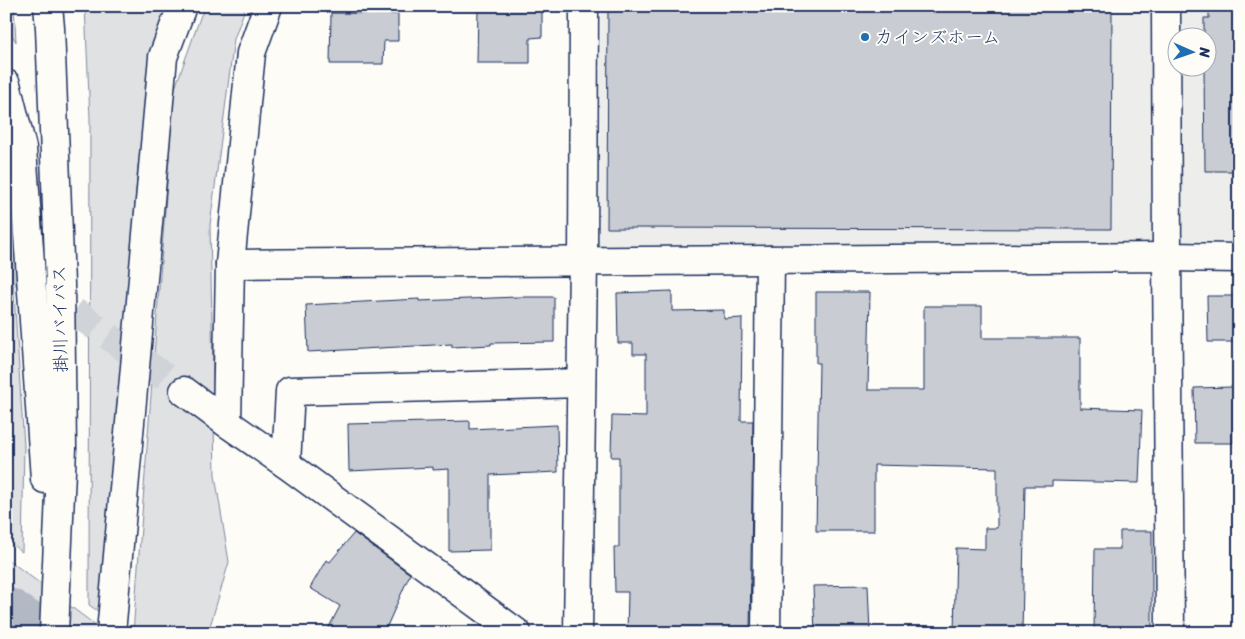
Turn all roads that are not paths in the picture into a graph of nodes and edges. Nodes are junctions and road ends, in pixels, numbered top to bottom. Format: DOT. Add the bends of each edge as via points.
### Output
graph roads {
  1 [pos="48,6"];
  2 [pos="182,6"];
  3 [pos="268,6"];
  4 [pos="584,6"];
  5 [pos="1166,6"];
  6 [pos="6,84"];
  7 [pos="1166,257"];
  8 [pos="1239,258"];
  9 [pos="770,260"];
  10 [pos="583,261"];
  11 [pos="230,264"];
  12 [pos="581,383"];
  13 [pos="184,390"];
  14 [pos="227,423"];
  15 [pos="286,464"];
  16 [pos="54,623"];
  17 [pos="111,633"];
  18 [pos="517,633"];
  19 [pos="578,633"];
  20 [pos="766,633"];
  21 [pos="1170,633"];
  1 -- 16 [label="main road, 掛川バイパス" via="60,284 62,448"];
  2 -- 17 [label="main road" via="163,57"];
  3 -- 11 [label="main road" via="251,53"];
  4 -- 10 [label="main road"];
  5 -- 7 [label="main road"];
  6 -- 16 [label="main road" via="22,148"];
  7 -- 8 [label="main road"];
  7 -- 9 [label="main road"];
  7 -- 21 [label="main road"];
  9 -- 10 [label="main road"];
  9 -- 20 [label="main road"];
  10 -- 11 [label="main road"];
  10 -- 12 [label="main road"];
  11 -- 14 [label="main road"];
  12 -- 15 [label="main road" via="290,391"];
  12 -- 19 [label="main road"];
  13 -- 14 [label="main road"];
  14 -- 15 [label="main road"];
  15 -- 18 [label="main road"];
}
